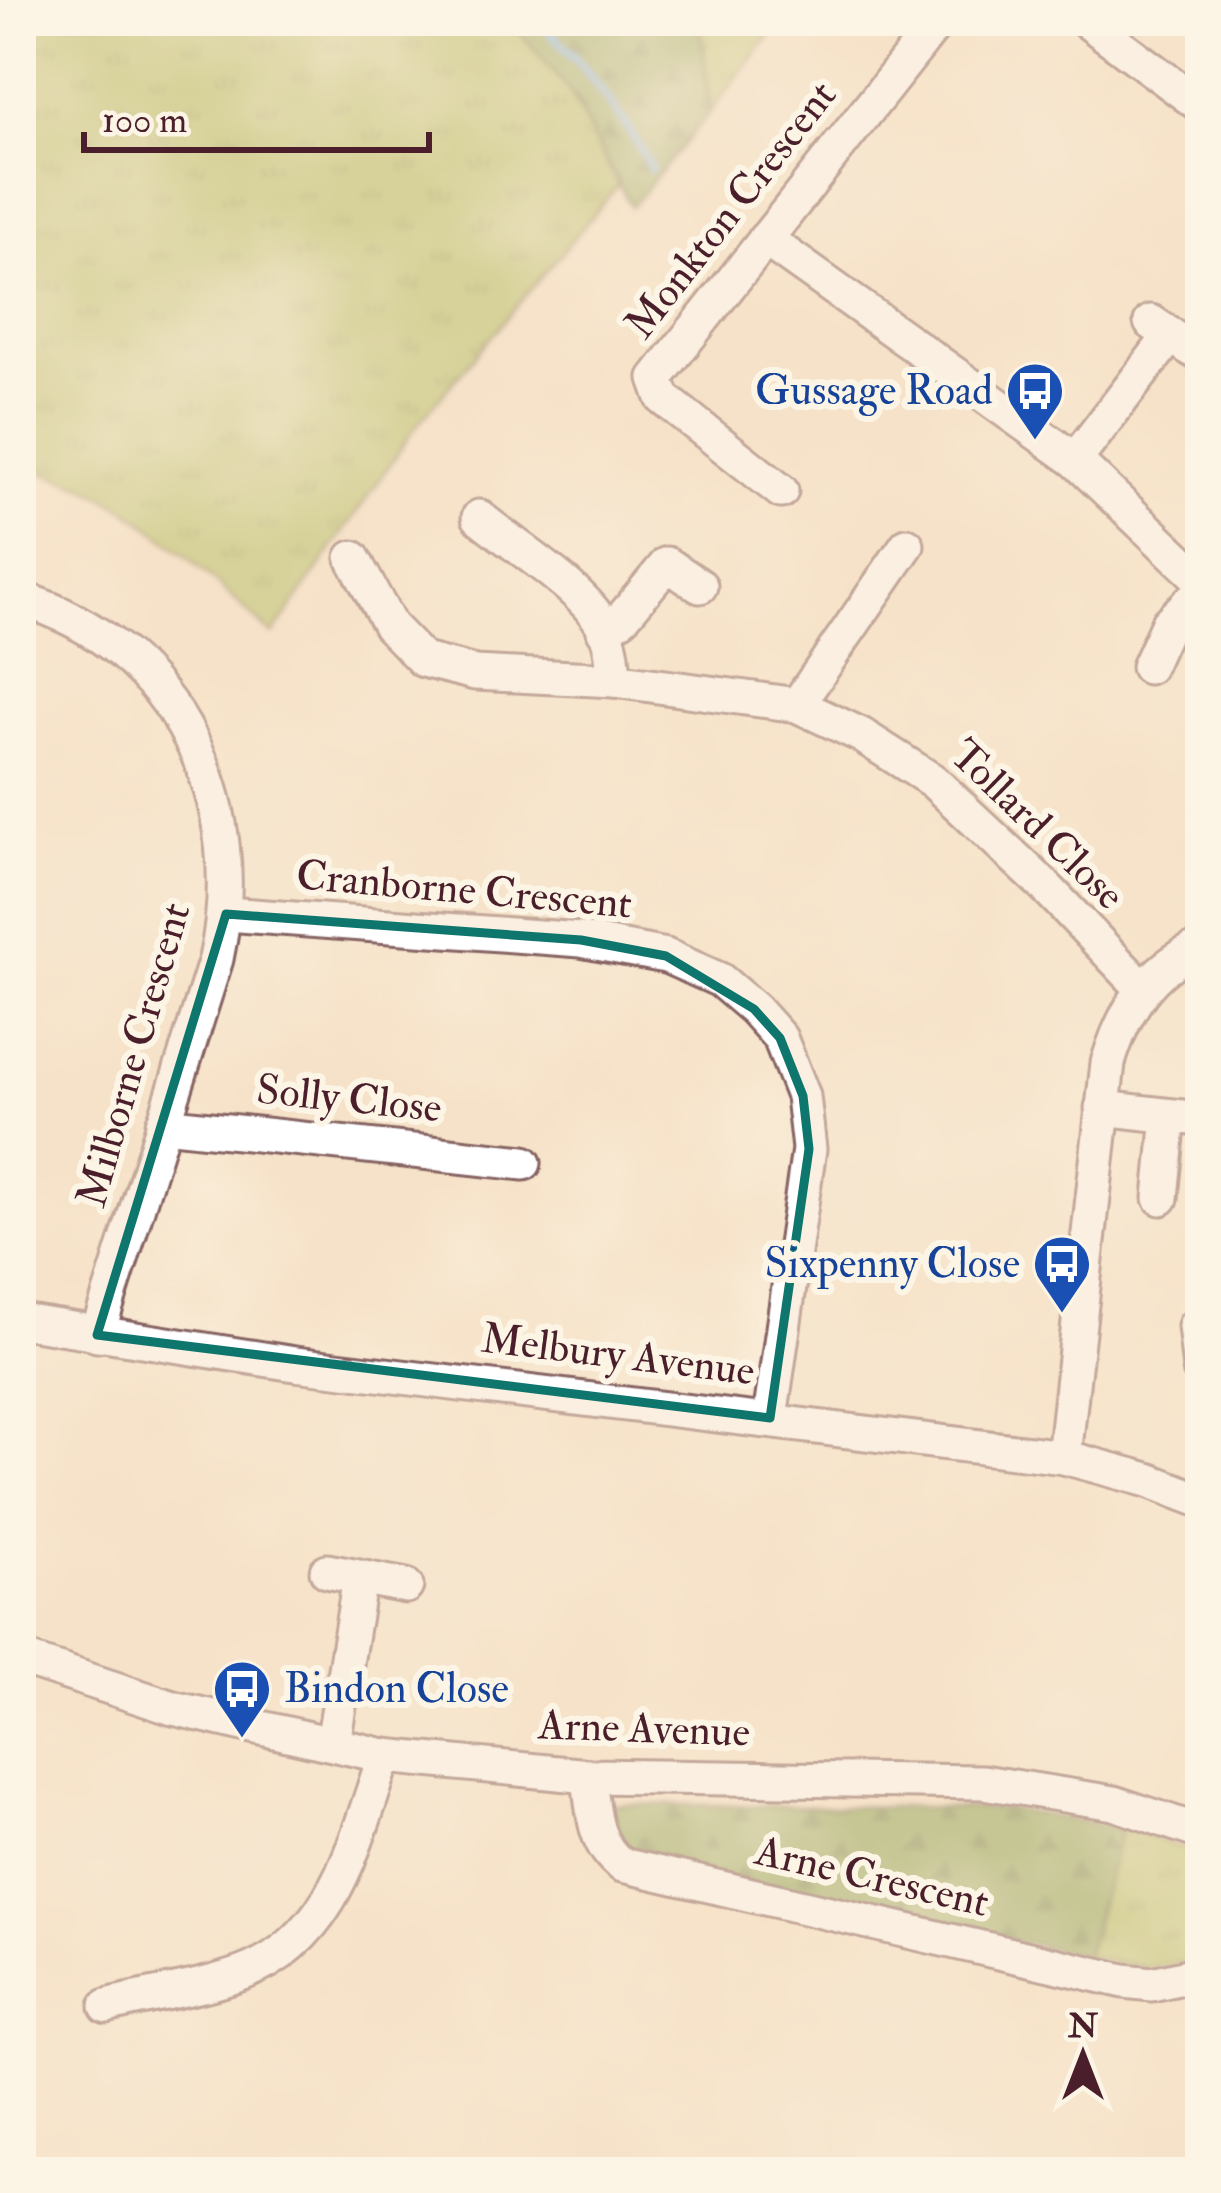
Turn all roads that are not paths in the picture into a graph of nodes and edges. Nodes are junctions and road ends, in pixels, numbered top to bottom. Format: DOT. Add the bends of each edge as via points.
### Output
graph roads {
  1 [pos="938,21"];
  2 [pos="1087,21"];
  3 [pos="1200,106"];
  4 [pos="766,238"];
  5 [pos="1172,336"];
  6 [pos="1076,460"];
  7 [pos="781,491"];
  8 [pos="478,518"];
  9 [pos="907,544"];
  10 [pos="353,558"];
  11 [pos="1200,579"];
  12 [pos="700,586"];
  13 [pos="1200,592"];
  14 [pos="21,599"];
  15 [pos="604,631"];
  16 [pos="1148,668"];
  17 [pos="614,680"];
  18 [pos="797,705"];
  19 [pos="226,914"];
  20 [pos="1200,947"];
  21 [pos="1142,988"];
  22 [pos="1102,1108"];
  23 [pos="1184,1117"];
  24 [pos="163,1124"];
  25 [pos="524,1163"];
  26 [pos="1161,1198"];
  27 [pos="21,1321"];
  28 [pos="1195,1326"];
  29 [pos="97,1335"];
  30 [pos="1200,1369"];
  31 [pos="770,1418"];
  32 [pos="1064,1456"];
  33 [pos="1200,1500"];
  34 [pos="406,1586"];
  35 [pos="21,1658"];
  36 [pos="333,1743"];
  37 [pos="386,1756"];
  38 [pos="589,1776"];
  39 [pos="1200,1832"];
  40 [pos="1200,1973"];
  41 [pos="107,2006"];
  1 -- 4 [label="street, Monkton Crescent"];
  2 -- 3 [label="street"];
  4 -- 6 [label="street"];
  4 -- 7 [label="street, Monkton Crescent" via="656,378 663,398"];
  5 -- 6 [label="street"];
  6 -- 11 [label="street"];
  8 -- 15 [label="street" via="573,593"];
  9 -- 18 [label="street"];
  10 -- 17 [label="street, Tollard Close" via="390,626 423,660 475,673"];
  12 -- 15 [label="street" via="668,564"];
  13 -- 16 [label="street" via="1168,622"];
  14 -- 19 [label="street, Milborne Crescent" via="83,624 122,652 182,723 218,813"];
  15 -- 17 [label="street"];
  17 -- 18 [label="street, Tollard Close"];
  18 -- 21 [label="street, Tollard Close" via="933,781"];
  19 -- 24 [label="street, Milborne Crescent"];
  19 -- 31 [label="street, Cranborne Crescent" via="581,940 666,956 720,980 754,1010 780,1038 803,1096 809,1149"];
  20 -- 21 [label="street"];
  21 -- 22 [label="street" via="1113,1047"];
  22 -- 23 [label="street"];
  22 -- 32 [label="street"];
  23 -- 26 [label="street"];
  24 -- 25 [label="street, Solly Close"];
  24 -- 29 [label="street, Milborne Crescent"];
  27 -- 29 [label="street, Melbury Avenue"];
  28 -- 30 [label="street"];
  29 -- 31 [label="street, Melbury Avenue"];
  31 -- 32 [label="street, Melbury Avenue"];
  32 -- 33 [label="street, Melbury Avenue"];
  34 -- 36 [label="street" via="344,1575"];
  35 -- 36 [label="street, Arne Avenue" via="172,1708"];
  36 -- 37 [label="street, Arne Avenue"];
  37 -- 38 [label="street, Arne Avenue"];
  37 -- 41 [label="street" via="341,1882 297,1942 244,1972"];
  38 -- 39 [label="street, Arne Avenue" via="983,1782 1114,1803"];
  38 -- 40 [label="street, Arne Crescent" via="597,1832 622,1865 1124,1981"];
}
